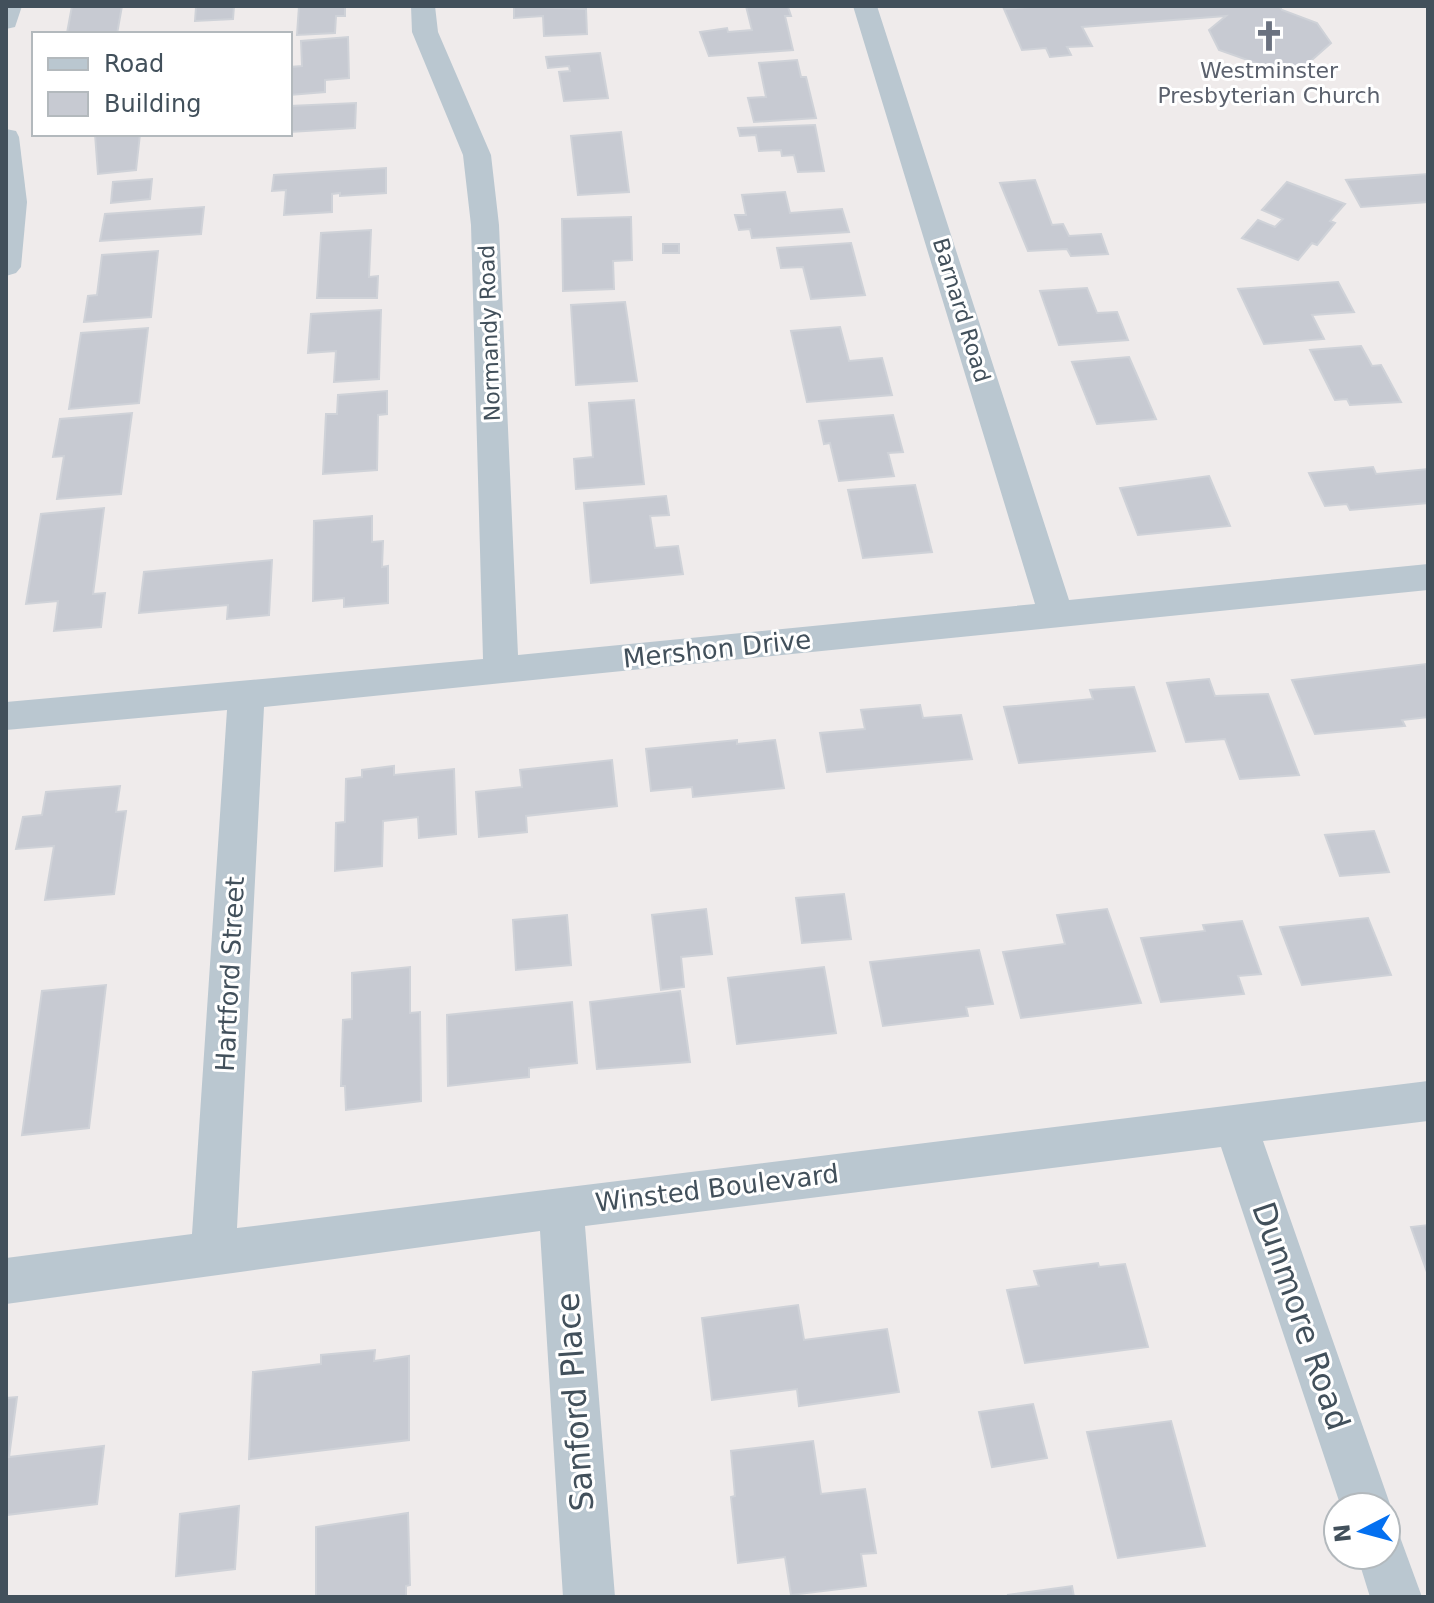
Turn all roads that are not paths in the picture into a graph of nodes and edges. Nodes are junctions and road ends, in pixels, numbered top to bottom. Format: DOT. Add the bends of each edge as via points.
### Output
graph roads {
  1 [pos="10,6"];
  2 [pos="423,6"];
  3 [pos="865,6"];
  4 [pos="6,22"];
  5 [pos="6,137"];
  6 [pos="6,267"];
  7 [pos="1428,577"];
  8 [pos="1056,614"];
  9 [pos="501,671"];
  10 [pos="246,695"];
  11 [pos="6,716"];
  12 [pos="1428,1101"];
  13 [pos="1236,1125"];
  14 [pos="561,1207"];
  15 [pos="213,1253"];
  16 [pos="6,1281"];
  17 [pos="1361,1491"];
  18 [pos="1387,1571"];
  19 [pos="589,1597"];
  20 [pos="1396,1597"];
  1 -- 4 [label="street"];
  2 -- 9 [label="street, Normandy Road" via="429,43 477,155 482,197"];
  3 -- 8 [label="street, Barnard Road"];
  5 -- 6 [label="street" via="13,222"];
  7 -- 8 [label="street, Mershon Drive"];
  8 -- 9 [label="street, Mershon Drive"];
  9 -- 10 [label="street, Mershon Drive"];
  10 -- 11 [label="street, Mershon Drive"];
  10 -- 15 [label="street, Hartford Street"];
  12 -- 13 [label="street, Winsted Boulevard"];
  13 -- 14 [label="street, Winsted Boulevard"];
  13 -- 17 [label="street, Dunmore Road"];
  14 -- 15 [label="street, Winsted Boulevard"];
  14 -- 19 [label="street, Sanford Place"];
  15 -- 16 [label="street, Winsted Boulevard"];
  18 -- 20 [label="street"];
}
